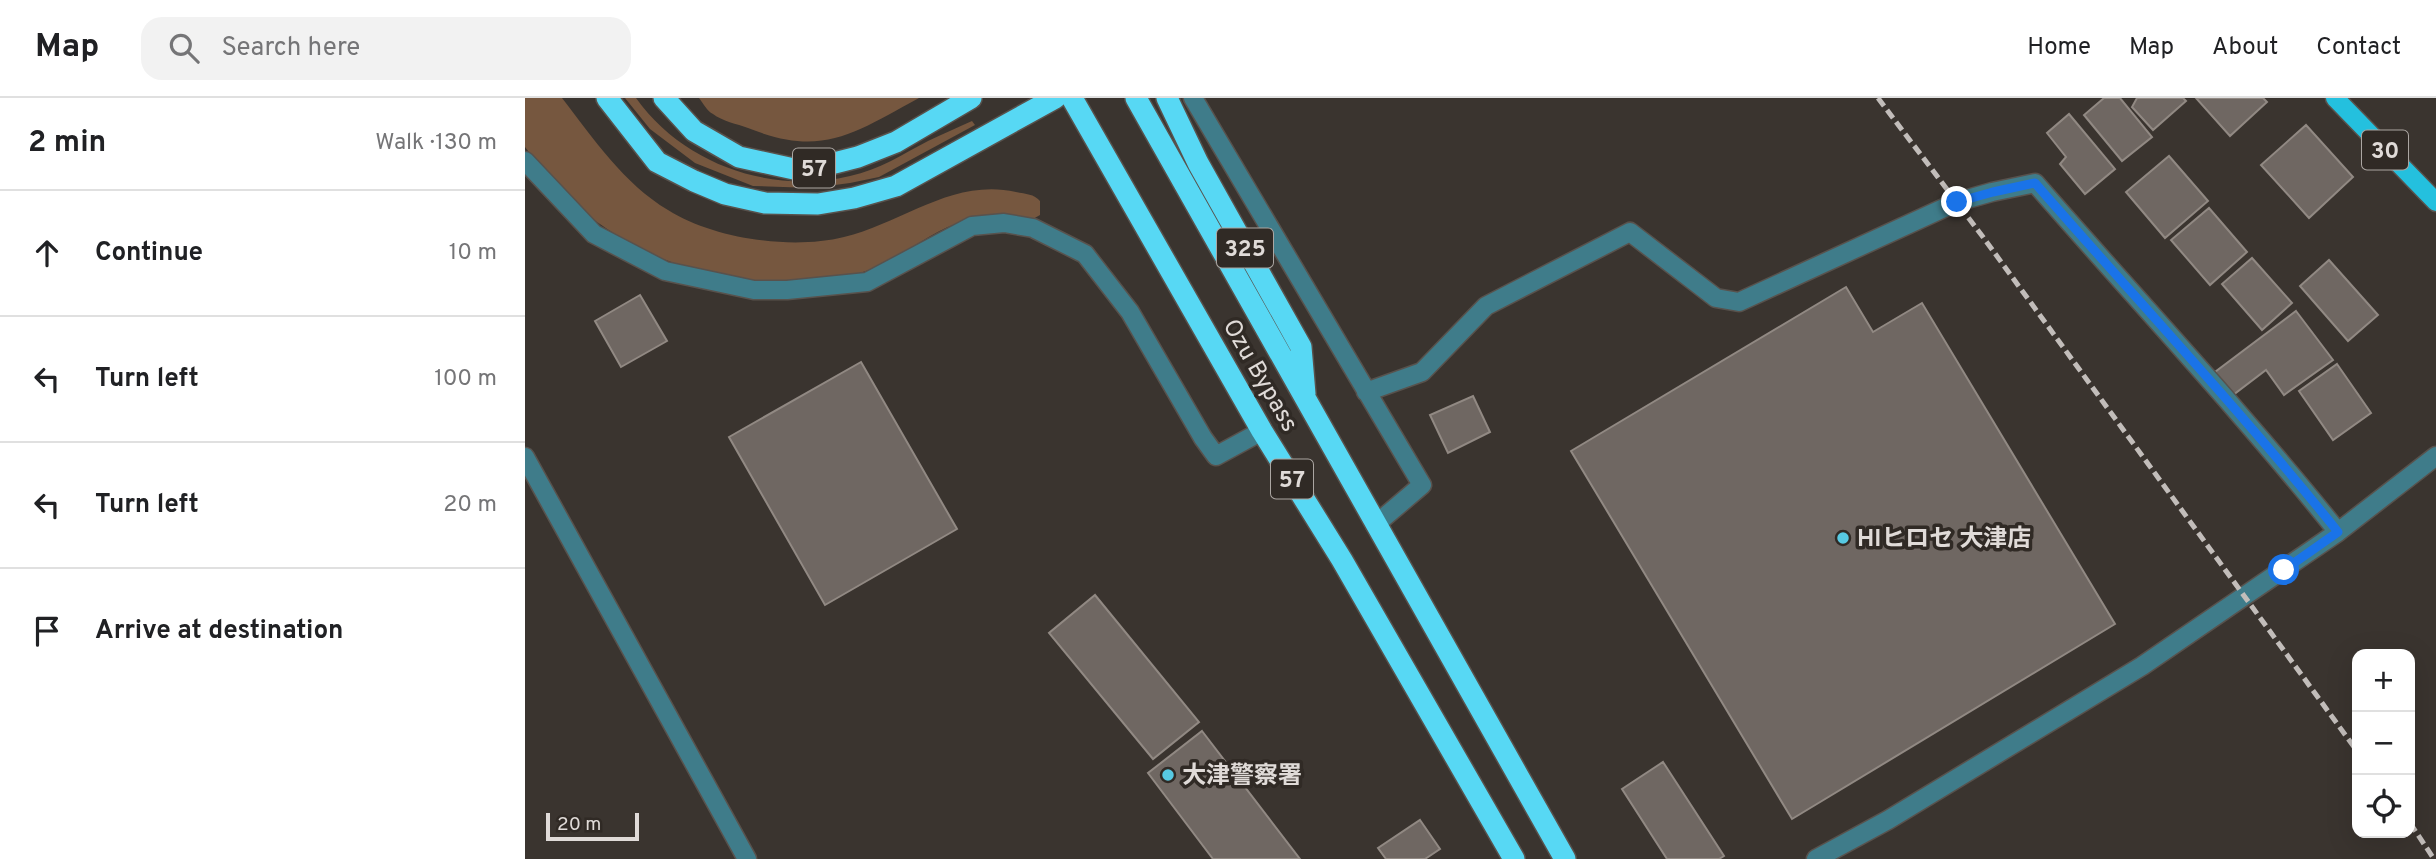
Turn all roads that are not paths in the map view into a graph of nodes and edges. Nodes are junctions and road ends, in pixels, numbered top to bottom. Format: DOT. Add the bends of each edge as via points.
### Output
graph roads {
  1 [pos="607,98"];
  2 [pos="664,98"];
  3 [pos="971,98"];
  4 [pos="1055,98"];
  5 [pos="1072,98"];
  6 [pos="1136,98"];
  7 [pos="1167,98"];
  8 [pos="1193,98"];
  9 [pos="2335,98"];
  10 [pos="525,162"];
  11 [pos="2436,202"];
  12 [pos="1366,392"];
  13 [pos="1306,402"];
  14 [pos="1262,431"];
  15 [pos="2436,456"];
  16 [pos="525,457"];
  17 [pos="1375,525"];
  18 [pos="2338,532"];
  19 [pos="747,859"];
  20 [pos="1514,859"];
  21 [pos="1565,859"];
  22 [pos="1816,859"];
  1 -- 4 [label="highway, 57" via="657,162 694,181 765,203 818,204 896,186"];
  2 -- 3 [label="highway, 57" via="694,131 739,157 803,171 858,158 896,142"];
  5 -- 14 [label="highway, Ozu Bypass / 57"];
  6 -- 13 [label="highway, Ozu Bypass / 57"];
  7 -- 13 [label="highway, 325" via="1301,348"];
  8 -- 12 [label="street"];
  9 -- 11 [label="main road, 30"];
  10 -- 14 [label="street" via="594,234 665,271 754,290 867,282 972,226 1004,223 1033,228 1085,254 1130,312 1216,456"];
  12 -- 17 [label="street" via="1422,485"];
  12 -- 18 [label="street" via="1422,372 1486,306 1630,232 1716,298 1739,302 1957,202 2035,183 2270,447"];
  13 -- 17 [label="highway, Ozu Bypass / 57"];
  14 -- 20 [label="highway, Ozu Bypass / 57"];
  15 -- 18 [label="street"];
  16 -- 19 [label="street"];
  17 -- 21 [label="highway, Ozu Bypass / 57"];
  18 -- 22 [label="street" via="2142,666"];
}
